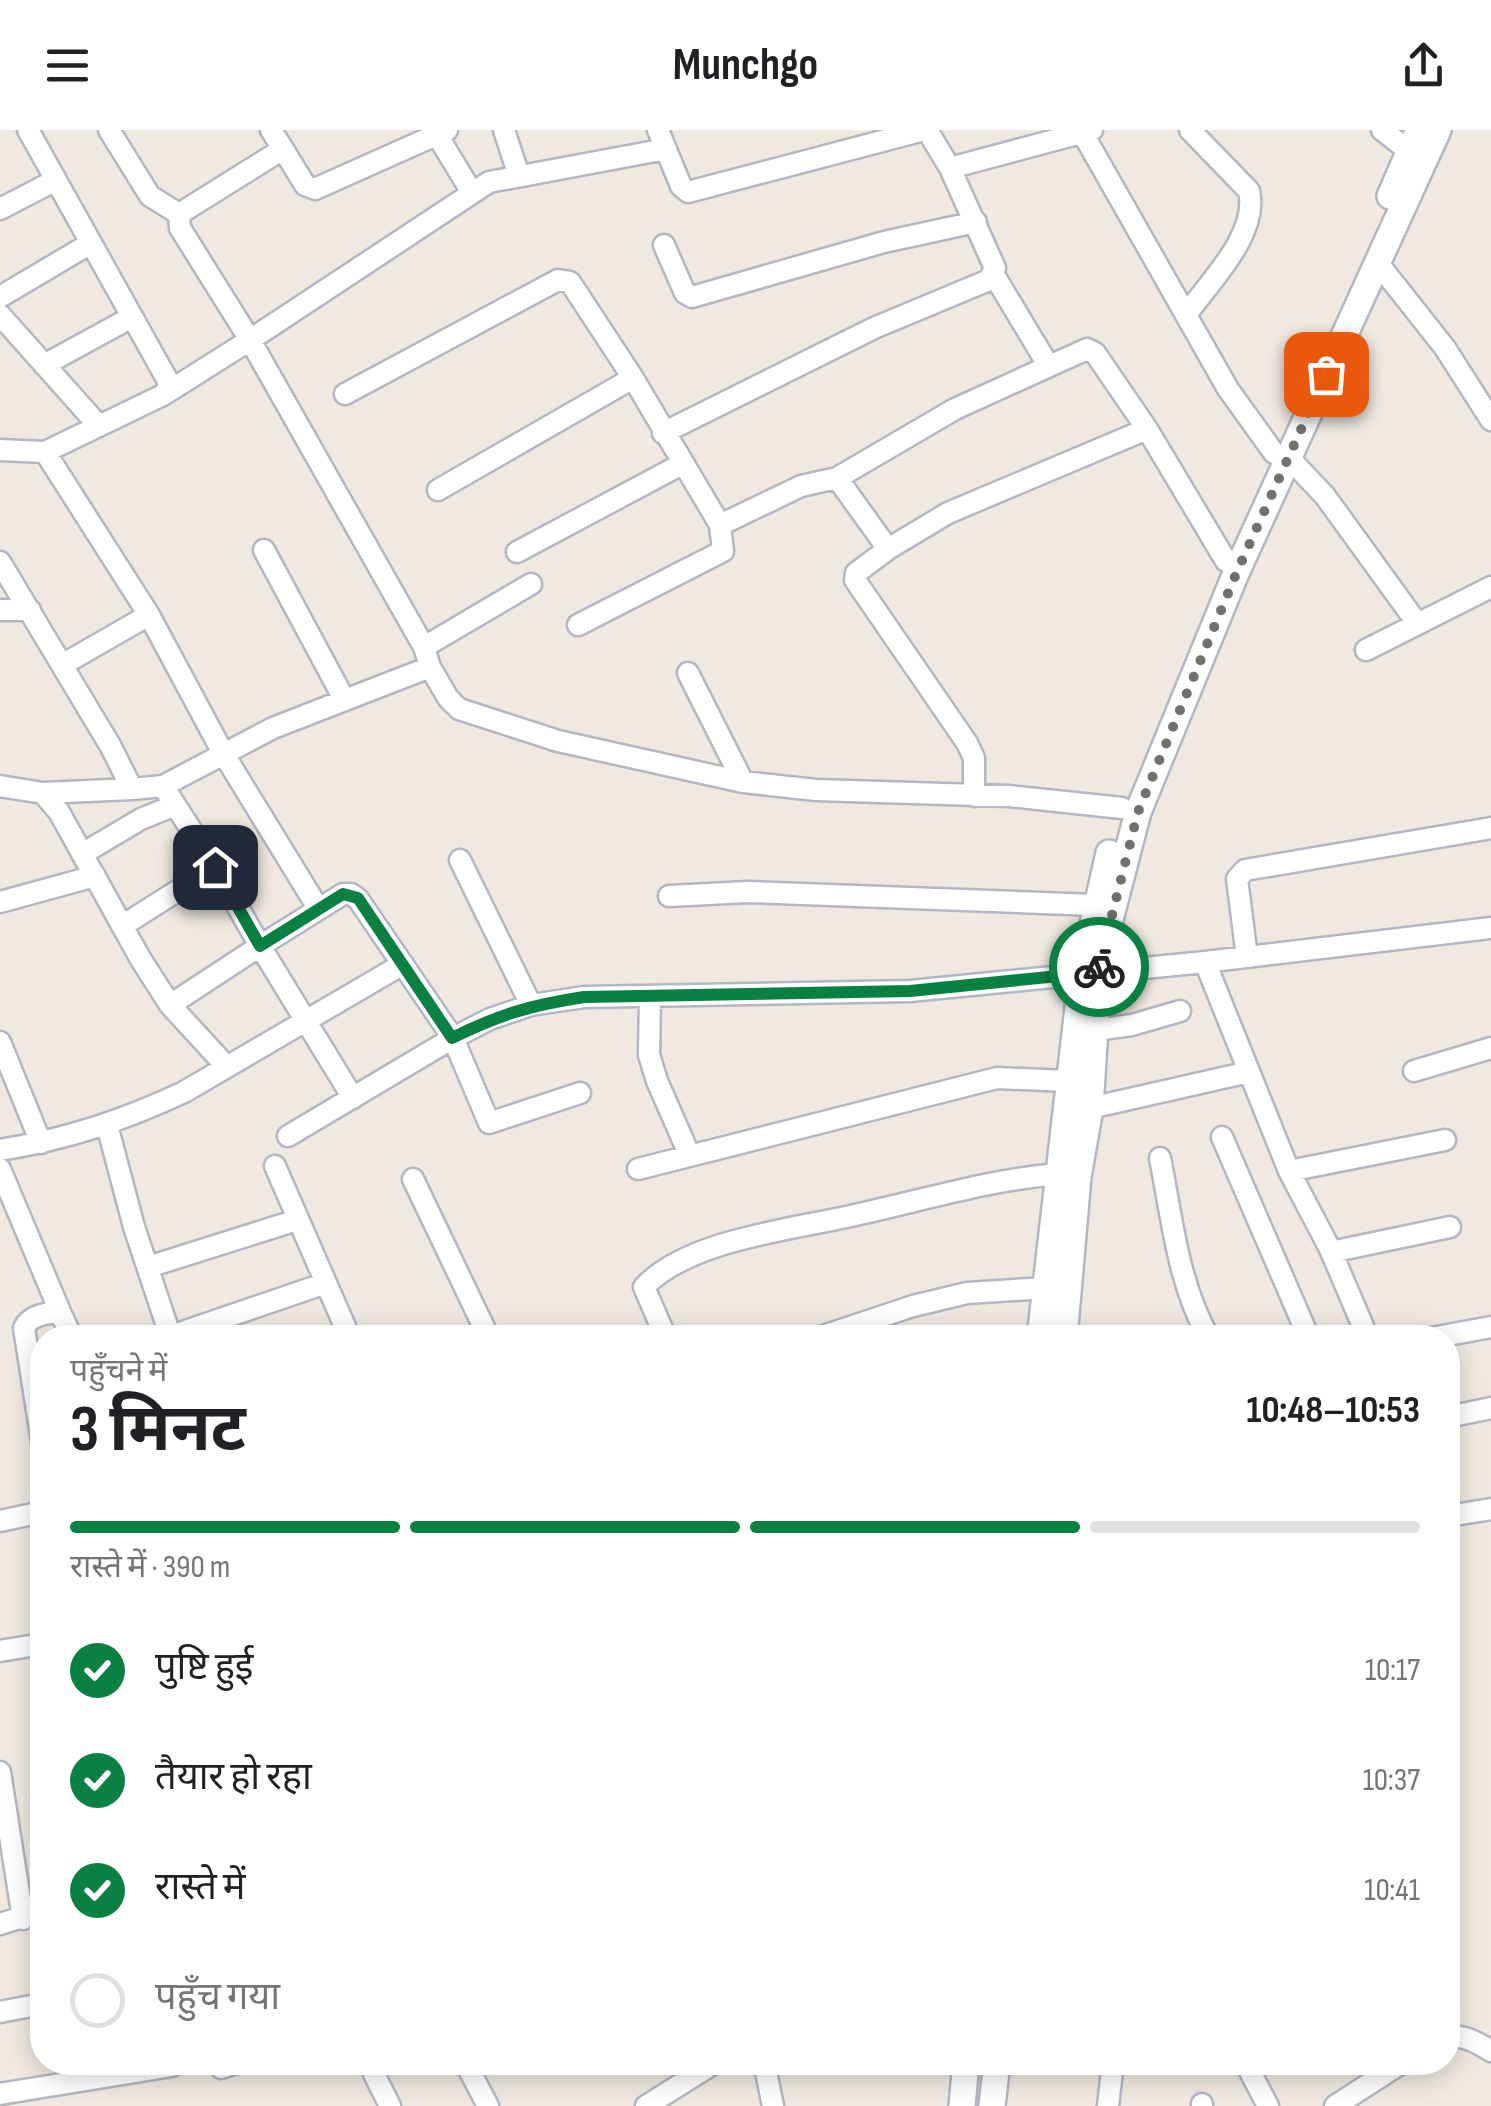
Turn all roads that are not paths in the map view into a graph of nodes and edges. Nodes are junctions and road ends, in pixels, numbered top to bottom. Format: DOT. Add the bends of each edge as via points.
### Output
graph roads {
  1 [pos="28,130"];
  2 [pos="109,130"];
  3 [pos="271,130"];
  4 [pos="504,130"];
  5 [pos="925,130"];
  6 [pos="1190,130"];
  7 [pos="1382,130"];
  8 [pos="1438,130"];
  9 [pos="439,131"];
  10 [pos="1087,131"];
  11 [pos="662,139"];
  12 [pos="1414,141"];
  13 [pos="282,149"];
  14 [pos="950,168"];
  15 [pos="519,176"];
  16 [pos="56,180"];
  17 [pos="471,192"];
  18 [pos="1396,202"];
  19 [pos="0,209"];
  20 [pos="178,214"];
  21 [pos="976,222"];
  22 [pos="91,243"];
  23 [pos="664,244"];
  24 [pos="1377,262"];
  25 [pos="994,275"];
  26 [pos="0,297"];
  27 [pos="1186,315"];
  28 [pos="0,316"];
  29 [pos="132,317"];
  30 [pos="250,340"];
  31 [pos="44,365"];
  32 [pos="1048,366"];
  33 [pos="633,378"];
  34 [pos="345,394"];
  35 [pos="162,396"];
  36 [pos="1490,417"];
  37 [pos="98,426"];
  38 [pos="1147,429"];
  39 [pos="663,433"];
  40 [pos="0,450"];
  41 [pos="46,452"];
  42 [pos="1281,455"];
  43 [pos="682,464"];
  44 [pos="838,478"];
  45 [pos="438,490"];
  46 [pos="720,525"];
  47 [pos="888,549"];
  48 [pos="264,550"];
  49 [pos="517,552"];
  50 [pos="1226,561"];
  51 [pos="0,562"];
  52 [pos="531,584"];
  53 [pos="1491,587"];
  54 [pos="0,610"];
  55 [pos="30,610"];
  56 [pos="149,615"];
  57 [pos="1417,623"];
  58 [pos="578,625"];
  59 [pos="424,647"];
  60 [pos="1366,650"];
  61 [pos="62,664"];
  62 [pos="430,668"];
  63 [pos="688,673"];
  64 [pos="344,698"];
  65 [pos="223,753"];
  66 [pos="743,782"];
  67 [pos="0,786"];
  68 [pos="163,786"];
  69 [pos="132,789"];
  70 [pos="43,793"];
  71 [pos="974,796"];
  72 [pos="173,806"];
  73 [pos="1122,808"];
  74 [pos="1491,828"];
  75 [pos="82,854"];
  76 [pos="460,860"];
  77 [pos="215,867"];
  78 [pos="95,876"];
  79 [pos="669,896"];
  80 [pos="0,902"];
  81 [pos="1095,905"];
  82 [pos="318,908"];
  83 [pos="122,926"];
  84 [pos="1491,928"];
  85 [pos="260,946"];
  86 [pos="1248,957"];
  87 [pos="1205,962"];
  88 [pos="403,964"];
  89 [pos="1090,972"];
  90 [pos="650,998"];
  91 [pos="170,1005"];
  92 [pos="530,1005"];
  93 [pos="1180,1011"];
  94 [pos="306,1020"];
  95 [pos="1095,1030"];
  96 [pos="452,1038"];
  97 [pos="0,1042"];
  98 [pos="1491,1048"];
  99 [pos="227,1067"];
  100 [pos="1250,1072"];
  101 [pos="1414,1072"];
  102 [pos="1068,1081"];
  103 [pos="580,1093"];
  104 [pos="354,1098"];
  105 [pos="1090,1108"];
  106 [pos="106,1125"];
  107 [pos="288,1136"];
  108 [pos="1222,1137"];
  109 [pos="1445,1140"];
  110 [pos="42,1142"];
  111 [pos="0,1150"];
  112 [pos="689,1154"];
  113 [pos="1160,1158"];
  114 [pos="275,1166"];
  115 [pos="0,1169"];
  116 [pos="638,1169"];
  117 [pos="1289,1170"];
  118 [pos="1058,1174"];
  119 [pos="413,1179"];
  120 [pos="297,1220"];
  121 [pos="1450,1228"];
  122 [pos="1332,1252"];
  123 [pos="148,1266"];
  124 [pos="326,1282"];
  125 [pos="1046,1288"];
  126 [pos="62,1314"];
  127 [pos="67,1325"];
  128 [pos="167,1325"];
  129 [pos="205,1325"];
  130 [pos="344,1325"];
  131 [pos="483,1325"];
  132 [pos="654,1325"];
  133 [pos="857,1325"];
  134 [pos="1042,1325"];
  135 [pos="1065,1325"];
  136 [pos="1202,1325"];
  137 [pos="1302,1325"];
  138 [pos="1363,1325"];
  139 [pos="1491,1327"];
  140 [pos="1460,1333"];
  141 [pos="30,1366"];
  142 [pos="1491,1408"];
  143 [pos="1460,1414"];
  144 [pos="1491,1508"];
  145 [pos="1460,1514"];
  146 [pos="30,1515"];
  147 [pos="0,1521"];
  148 [pos="30,1646"];
  149 [pos="0,1652"];
  150 [pos="0,1773"];
  151 [pos="30,1902"];
  152 [pos="30,1916"];
  153 [pos="0,1924"];
  154 [pos="30,2006"];
  155 [pos="0,2012"];
  156 [pos="1460,2037"];
  157 [pos="1491,2051"];
  158 [pos="117,2075"];
  159 [pos="374,2075"];
  160 [pos="472,2075"];
  161 [pos="695,2075"];
  162 [pos="767,2075"];
  163 [pos="965,2075"];
  164 [pos="996,2075"];
  165 [pos="1112,2075"];
  166 [pos="1252,2075"];
  167 [pos="1383,2075"];
  168 [pos="0,2094"];
  169 [pos="390,2106"];
  170 [pos="488,2106"];
  171 [pos="646,2106"];
  172 [pos="773,2106"];
  173 [pos="962,2106"];
  174 [pos="992,2106"];
  175 [pos="1108,2106"];
  176 [pos="1268,2106"];
  177 [pos="1335,2106"];
  1 -- 16 [label="street"];
  2 -- 20 [label="street" via="150,196"];
  3 -- 13 [label="street"];
  4 -- 15 [label="street"];
  5 -- 11 [label="street" via="688,192"];
  5 -- 14 [label="street"];
  6 -- 27 [label="street" via="1249,190 1252,203 1248,228"];
  7 -- 12 [label="street"];
  8 -- 18 [label="street"];
  9 -- 13 [label="street" via="315,189 304,185"];
  9 -- 17 [label="street"];
  10 -- 14 [label="street"];
  10 -- 27 [label="street"];
  11 -- 15 [label="street"];
  12 -- 18 [label="street"];
  13 -- 20 [label="street"];
  14 -- 21 [label="street"];
  15 -- 17 [label="street"];
  16 -- 19 [label="street"];
  16 -- 22 [label="street"];
  17 -- 30 [label="street"];
  18 -- 24 [label="street"];
  18 -- 42 [label="street"];
  20 -- 30 [label="street" via="180,228"];
  21 -- 23 [label="street" via="692,297"];
  21 -- 25 [label="street"];
  22 -- 26 [label="street"];
  22 -- 29 [label="street"];
  24 -- 36 [label="street"];
  24 -- 42 [label="street"];
  25 -- 32 [label="street"];
  25 -- 39 [label="street"];
  27 -- 42 [label="street" via="1228,389"];
  28 -- 31 [label="street"];
  29 -- 31 [label="street"];
  29 -- 35 [label="street" via="168,381"];
  30 -- 35 [label="street"];
  30 -- 59 [label="street"];
  31 -- 37 [label="street"];
  32 -- 38 [label="street" via="1087,349 1095,353"];
  32 -- 44 [label="street" via="955,408"];
  33 -- 34 [label="street" via="582,297 570,282 558,280"];
  33 -- 39 [label="street"];
  33 -- 45 [label="street"];
  35 -- 37 [label="street"];
  37 -- 41 [label="street"];
  38 -- 47 [label="street" via="948,512"];
  38 -- 50 [label="street"];
  39 -- 43 [label="street"];
  40 -- 41 [label="street"];
  41 -- 56 [label="street"];
  42 -- 50 [label="street"];
  42 -- 57 [label="street" via="1324,496"];
  42 -- 89 [label="street" via="1138,812"];
  43 -- 46 [label="street"];
  43 -- 49 [label="street"];
  44 -- 46 [label="street" via="801,486"];
  44 -- 47 [label="street"];
  46 -- 58 [label="street" via="722,551"];
  47 -- 71 [label="street" via="854,580 967,743"];
  48 -- 64 [label="street"];
  50 -- 73 [label="street"];
  51 -- 55 [label="street"];
  52 -- 59 [label="street"];
  53 -- 57 [label="street"];
  54 -- 55 [label="street"];
  55 -- 61 [label="street"];
  56 -- 61 [label="street"];
  56 -- 65 [label="street"];
  57 -- 60 [label="street"];
  59 -- 62 [label="street"];
  61 -- 69 [label="street"];
  62 -- 64 [label="street"];
  62 -- 66 [label="street" via="459,709 558,741"];
  63 -- 66 [label="street"];
  64 -- 65 [label="street"];
  65 -- 68 [label="street"];
  65 -- 82 [label="street"];
  66 -- 71 [label="street"];
  67 -- 70 [label="street"];
  68 -- 69 [label="street"];
  68 -- 72 [label="street"];
  69 -- 70 [label="street"];
  70 -- 75 [label="street"];
  71 -- 73 [label="street"];
  72 -- 75 [label="street"];
  72 -- 77 [label="street"];
  73 -- 81 [label="street"];
  74 -- 86 [label="street" via="1244,870 1238,879"];
  75 -- 78 [label="street"];
  76 -- 92 [label="street"];
  77 -- 83 [label="street"];
  77 -- 85 [label="street"];
  78 -- 80 [label="street"];
  78 -- 83 [label="street"];
  79 -- 81 [label="street" via="748,892"];
  81 -- 89 [label="street"];
  82 -- 85 [label="street"];
  82 -- 88 [label="street" via="343,894 358,898"];
  83 -- 91 [label="street"];
  84 -- 86 [label="street"];
  85 -- 91 [label="street"];
  85 -- 94 [label="street"];
  86 -- 87 [label="street"];
  87 -- 89 [label="street"];
  87 -- 100 [label="street"];
  88 -- 94 [label="street"];
  88 -- 96 [label="street"];
  89 -- 90 [label="street" via="910,991"];
  89 -- 95 [label="street"];
  89 -- 102 [label="street"];
  90 -- 92 [label="street"];
  90 -- 112 [label="street" via="650,1054"];
  91 -- 99 [label="street"];
  92 -- 96 [label="street"];
  93 -- 95 [label="street"];
  94 -- 99 [label="street"];
  94 -- 104 [label="street"];
  95 -- 105 [label="street"];
  96 -- 103 [label="street" via="490,1123"];
  96 -- 104 [label="street"];
  97 -- 110 [label="street"];
  98 -- 101 [label="street"];
  99 -- 106 [label="street"];
  100 -- 105 [label="street"];
  100 -- 117 [label="street"];
  102 -- 112 [label="street" via="997,1078"];
  102 -- 118 [label="street"];
  104 -- 107 [label="street"];
  105 -- 135 [label="street"];
  106 -- 110 [label="street"];
  106 -- 123 [label="street"];
  108 -- 137 [label="street"];
  109 -- 117 [label="street"];
  110 -- 111 [label="street"];
  112 -- 116 [label="street"];
  113 -- 136 [label="street"];
  114 -- 120 [label="street"];
  115 -- 126 [label="street"];
  117 -- 122 [label="street"];
  118 -- 125 [label="street"];
  118 -- 132 [label="street" via="1012,1178 692,1256 644,1287"];
  119 -- 131 [label="street"];
  120 -- 123 [label="street"];
  120 -- 124 [label="street"];
  121 -- 122 [label="street"];
  122 -- 138 [label="street"];
  123 -- 128 [label="street"];
  124 -- 129 [label="street"];
  124 -- 130 [label="street"];
  125 -- 133 [label="street" via="967,1293"];
  125 -- 134 [label="street"];
  126 -- 127 [label="street"];
  126 -- 141 [label="street" via="44,1314 24,1328"];
  139 -- 140 [label="street"];
  142 -- 143 [label="street"];
  144 -- 145 [label="street"];
  146 -- 147 [label="street"];
  148 -- 149 [label="street"];
  150 -- 151 [label="street"];
  152 -- 153 [label="street"];
  154 -- 155 [label="street"];
  156 -- 157 [label="street"];
  158 -- 168 [label="street"];
  159 -- 169 [label="street"];
  160 -- 170 [label="street"];
  161 -- 171 [label="street"];
  162 -- 172 [label="street"];
  163 -- 173 [label="street"];
  164 -- 174 [label="street"];
  165 -- 175 [label="street"];
  166 -- 176 [label="street"];
  167 -- 177 [label="street"];
}
